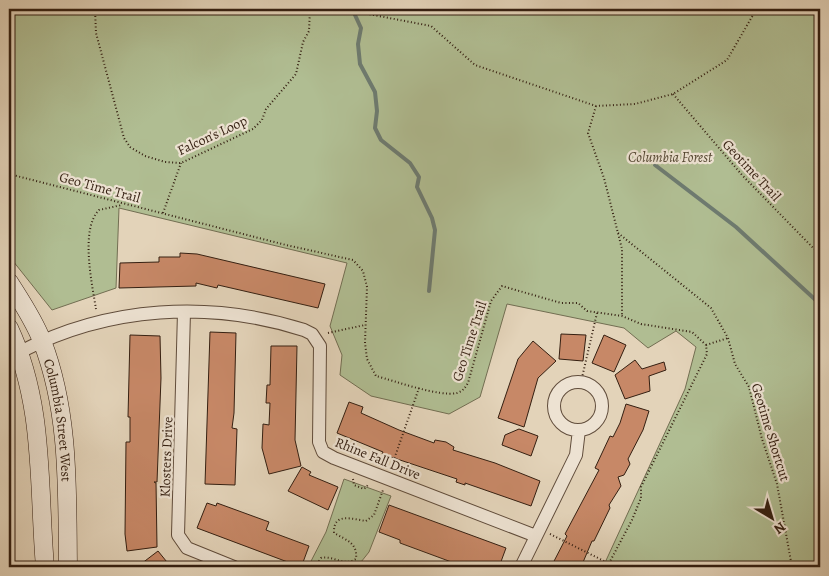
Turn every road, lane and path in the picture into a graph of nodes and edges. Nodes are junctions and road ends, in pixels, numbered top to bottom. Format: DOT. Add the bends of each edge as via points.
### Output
graph roads {
  1 [pos="95,9"];
  2 [pos="310,9"];
  3 [pos="353,9"];
  4 [pos="761,9"];
  5 [pos="673,94"];
  6 [pos="596,106"];
  7 [pos="181,163"];
  8 [pos="9,174"];
  9 [pos="124,205"];
  10 [pos="163,214"];
  11 [pos="618,234"];
  12 [pos="820,255"];
  13 [pos="9,282"];
  14 [pos="96,309"];
  15 [pos="184,312"];
  16 [pos="597,313"];
  17 [pos="622,316"];
  18 [pos="365,326"];
  19 [pos="9,328"];
  20 [pos="328,333"];
  21 [pos="728,338"];
  22 [pos="42,341"];
  23 [pos="706,345"];
  24 [pos="20,352"];
  25 [pos="581,382"];
  26 [pos="419,388"];
  27 [pos="578,430"];
  28 [pos="390,472"];
  29 [pos="354,479"];
  30 [pos="368,485"];
  31 [pos="385,485"];
  32 [pos="536,536"];
  33 [pos="608,563"];
  34 [pos="45,567"];
  35 [pos="68,567"];
  36 [pos="234,567"];
  37 [pos="315,567"];
  38 [pos="521,567"];
  39 [pos="607,567"];
  40 [pos="792,567"];
  1 -- 7 [label="path, Falcon's Loop" via="96,33 124,138 130,147 145,156"];
  2 -- 7 [label="path, Falcon's Loop" via="309,31 303,42 296,74 266,109 262,120 241,136"];
  3 -- 6 [label="path" via="431,26 475,65"];
  4 -- 5 [label="path" via="753,16 727,60"];
  5 -- 6 [label="path" via="635,104"];
  5 -- 12 [label="path, Geotime Trail" via="742,175"];
  6 -- 11 [label="path" via="588,133 604,178"];
  7 -- 10 [label="path"];
  8 -- 9 [label="path, Geo Time Trail"];
  9 -- 10 [label="path, Geo Time Trail"];
  9 -- 14 [label="path" via="99,210 90,229"];
  10 -- 18 [label="path, Geo Time Trail" via="354,260 363,271 367,287"];
  11 -- 17 [label="path" via="622,249"];
  11 -- 21 [label="path, Geotime Shortcut" via="711,308"];
  13 -- 22 [label="main road, Columbia Street West"];
  15 -- 22 [label="street, Rhine Fall Drive" via="150,313 97,322"];
  15 -- 32 [label="street, Rhine Fall Drive" via="238,314 308,331 320,346 318,442 323,452"];
  15 -- 36 [label="street, Klosters Drive" via="178,535 187,548"];
  16 -- 17 [label="path, Geo Time Trail"];
  16 -- 25 [label="path"];
  16 -- 26 [label="path, Geo Time Trail" via="578,304 561,303 502,286 491,301 468,383 463,390 455,393"];
  17 -- 23 [label="path, Geo Time Trail" via="641,324 692,332"];
  18 -- 20 [label="path"];
  18 -- 26 [label="path, Geo Time Trail" via="367,359 376,376"];
  19 -- 24 [label="main road, Columbia Street West"];
  21 -- 23 [label="path"];
  21 -- 40 [label="path, Geotime Shortcut" via="735,364 749,387 777,484"];
  22 -- 24 [label="street, Rhine Fall Drive"];
  22 -- 35 [label="main road, Columbia Street West" via="60,406 65,451"];
  23 -- 33 [label="path" via="707,354 642,487 641,498 617,552"];
  24 -- 34 [label="main road, Columbia Street West" via="34,404"];
  25 -- 27 [label="street" via="594,388 602,409 595,423"];
  25 -- 27 [label="street" via="564,386 553,404 562,425"];
  26 -- 28 [label="path"];
  27 -- 32 [label="street" via="576,455"];
  29 -- 30 [label="path" via="354,485 364,489"];
  31 -- 37 [label="path" via="374,515 366,521 344,518 334,525 334,533 355,545 356,559 343,562 327,556 321,558"];
  32 -- 33 [label="path" via="553,533"];
  32 -- 38 [label="street"];
  33 -- 39 [label="path"];
}
